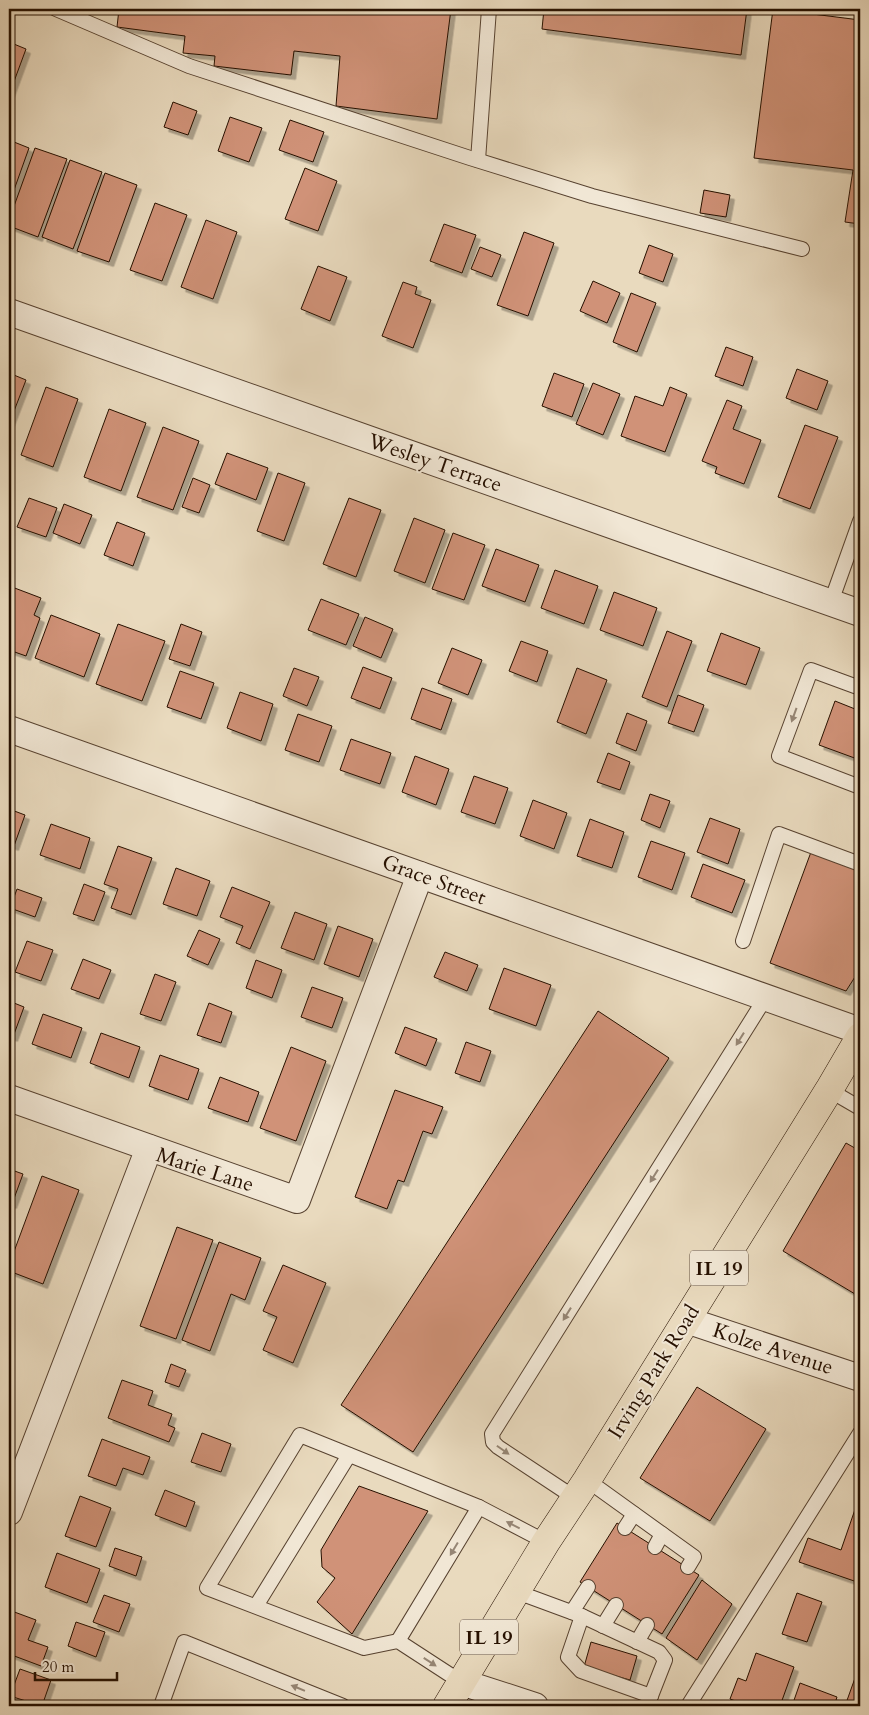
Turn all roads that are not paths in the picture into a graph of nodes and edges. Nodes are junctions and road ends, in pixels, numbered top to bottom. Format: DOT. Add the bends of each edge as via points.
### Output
graph roads {
  1 [pos="56,9"];
  2 [pos="489,9"];
  3 [pos="478,160"];
  4 [pos="802,249"];
  5 [pos="9,312"];
  6 [pos="860,521"];
  7 [pos="831,602"];
  8 [pos="860,613"];
  9 [pos="860,688"];
  10 [pos="9,729"];
  11 [pos="860,787"];
  12 [pos="860,864"];
  13 [pos="420,875"];
  14 [pos="743,941"];
  15 [pos="766,998"];
  16 [pos="860,1031"];
  17 [pos="860,1036"];
  18 [pos="829,1090"];
  19 [pos="9,1098"];
  20 [pos="860,1108"];
  21 [pos="150,1148"];
  22 [pos="686,1320"];
  23 [pos="860,1378"];
  24 [pos="860,1433"];
  25 [pos="349,1455"];
  26 [pos="581,1489"];
  27 [pos="479,1507"];
  28 [pos="9,1512"];
  29 [pos="634,1514"];
  30 [pos="626,1528"];
  31 [pos="662,1534"];
  32 [pos="546,1542"];
  33 [pos="654,1546"];
  34 [pos="688,1567"];
  35 [pos="588,1587"];
  36 [pos="517,1592"];
  37 [pos="616,1605"];
  38 [pos="256,1606"];
  39 [pos="577,1614"];
  40 [pos="648,1625"];
  41 [pos="603,1626"];
  42 [pos="398,1641"];
  43 [pos="637,1642"];
  44 [pos="461,1682"];
  45 [pos="649,1701"];
  46 [pos="161,1706"];
  47 [pos="343,1706"];
  48 [pos="447,1706"];
  49 [pos="535,1706"];
  50 [pos="688,1706"];
  1 -- 3 [label="lane" via="190,66"];
  2 -- 3 [label="lane"];
  3 -- 4 [label="lane" via="592,196"];
  5 -- 7 [label="street, Wesley Terrace"];
  6 -- 7 [label="lane"];
  7 -- 8 [label="street, Wesley Terrace"];
  9 -- 11 [label="lane, one-way" via="811,670 779,756"];
  10 -- 13 [label="street, Grace Street"];
  12 -- 14 [label="lane" via="779,834"];
  13 -- 15 [label="street, Grace Street"];
  13 -- 21 [label="street, Marie Lane" via="297,1200"];
  15 -- 16 [label="street, Grace Street"];
  15 -- 26 [label="lane, one-way" via="492,1434 493,1442 498,1446"];
  17 -- 18 [label="main road, Irving Park Road / IL 19"];
  18 -- 20 [label="lane"];
  18 -- 22 [label="main road, Irving Park Road / IL 19"];
  19 -- 21 [label="street"];
  21 -- 28 [label="street, Marie Lane"];
  22 -- 23 [label="street, Kolze Avenue"];
  22 -- 26 [label="main road, Irving Park Road / IL 19"];
  24 -- 50 [label="lane"];
  25 -- 27 [label="lane"];
  25 -- 38 [label="lane"];
  25 -- 38 [label="lane" via="300,1435 294,1443 207,1588"];
  26 -- 29 [label="lane"];
  26 -- 32 [label="main road, Irving Park Road / IL 19"];
  32 -- 27 [label="lane, one-way"];
  27 -- 42 [label="lane, one-way"];
  29 -- 30 [label="lane"];
  29 -- 31 [label="lane"];
  31 -- 33 [label="lane"];
  31 -- 34 [label="lane" via="694,1557"];
  32 -- 36 [label="main road, Irving Park Road / IL 19"];
  35 -- 39 [label="lane"];
  36 -- 39 [label="lane"];
  36 -- 44 [label="main road, Irving Park Road / IL 19"];
  37 -- 41 [label="lane"];
  38 -- 42 [label="lane" via="364,1648"];
  39 -- 41 [label="lane"];
  39 -- 45 [label="lane" via="568,1657 581,1671"];
  40 -- 43 [label="lane"];
  41 -- 43 [label="lane"];
  42 -- 44 [label="lane, one-way"];
  43 -- 45 [label="lane" via="659,1652 665,1660"];
  44 -- 48 [label="main road, Irving Park Road / IL 19"];
  44 -- 49 [label="street"];
  47 -- 46 [label="lane, one-way" via="184,1642"];
}
